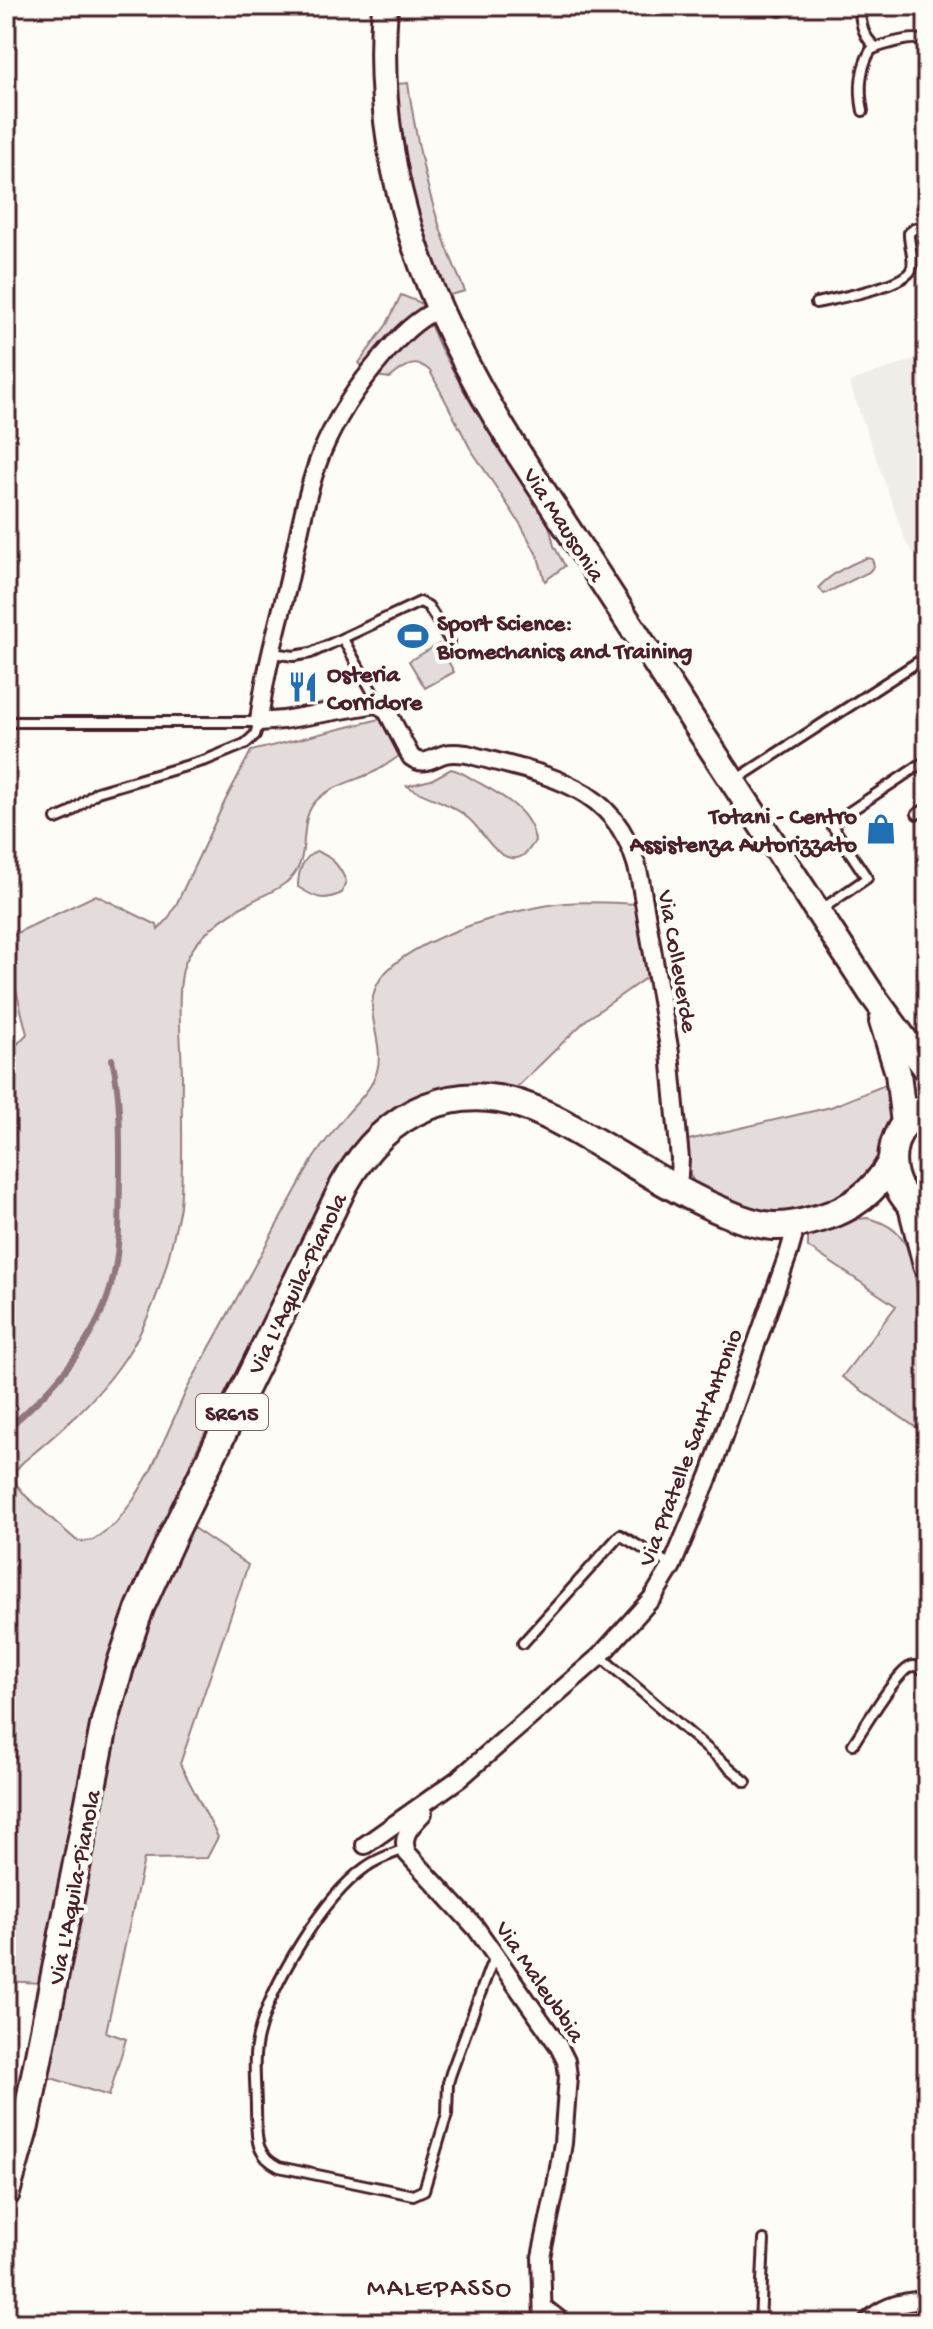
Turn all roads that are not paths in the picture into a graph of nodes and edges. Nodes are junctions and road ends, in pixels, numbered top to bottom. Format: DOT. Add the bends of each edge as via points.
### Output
graph roads {
  1 [pos="385,6"];
  2 [pos="859,6"];
  3 [pos="876,47"];
  4 [pos="927,59"];
  5 [pos="863,111"];
  6 [pos="927,240"];
  7 [pos="816,303"];
  8 [pos="439,309"];
  9 [pos="343,639"];
  10 [pos="450,641"];
  11 [pos="271,653"];
  12 [pos="927,656"];
  13 [pos="376,704"];
  14 [pos="6,722"];
  15 [pos="259,722"];
  16 [pos="927,760"];
  17 [pos="733,782"];
  18 [pos="927,808"];
  19 [pos="917,814"];
  20 [pos="56,819"];
  21 [pos="818,912"];
  22 [pos="871,993"];
  23 [pos="927,1070"];
  24 [pos="927,1106"];
  25 [pos="904,1124"];
  26 [pos="891,1163"];
  27 [pos="678,1189"];
  28 [pos="917,1209"];
  29 [pos="841,1211"];
  30 [pos="794,1225"];
  31 [pos="927,1265"];
  32 [pos="672,1566"];
  33 [pos="523,1643"];
  34 [pos="600,1656"];
  35 [pos="927,1673"];
  36 [pos="853,1744"];
  37 [pos="746,1782"];
  38 [pos="434,1798"];
  39 [pos="365,1845"];
  40 [pos="405,1849"];
  41 [pos="497,1955"];
  42 [pos="6,2193"];
  43 [pos="764,2240"];
  44 [pos="927,2300"];
  45 [pos="541,2301"];
  46 [pos="543,2323"];
  47 [pos="575,2323"];
  48 [pos="760,2323"];
  49 [pos="865,2323"];
  1 -- 8 [label="main road, Via Mausonia" via="382,78 389,145 410,228"];
  2 -- 3 [label="lane" via="866,38"];
  3 -- 4 [label="lane" via="912,39 924,45"];
  3 -- 5 [label="lane" via="866,58 861,81"];
  6 -- 7 [label="lane" via="920,228 909,233 912,266 899,280"];
  8 -- 11 [label="street" via="387,351 333,429 317,467"];
  8 -- 17 [label="main road, Via Mausonia" via="496,419"];
  9 -- 10 [label="lane" via="422,602"];
  9 -- 11 [label="lane" via="300,656"];
  9 -- 13 [label="lane"];
  11 -- 15 [label="street"];
  12 -- 17 [label="lane"];
  13 -- 15 [label="street"];
  13 -- 27 [label="street, Via Colleverde" via="387,711 417,762 459,753 564,782 592,796 622,831 636,862 667,1029 678,1125"];
  14 -- 15 [label="lane"];
  15 -- 20 [label="lane" via="252,739 235,749 97,792"];
  16 -- 21 [label="lane" via="831,824 867,878"];
  17 -- 21 [label="main road, Via Mausonia"];
  18 -- 19 [label="lane"];
  21 -- 22 [label="main road, Via Mausonia"];
  22 -- 23 [label="main road, Via Mausonia"];
  22 -- 25 [label="main road, Via Mausonia" via="896,1061"];
  24 -- 25 [label="main road"];
  25 -- 26 [label="main road"];
  26 -- 28 [label="main road" via="898,1189"];
  26 -- 29 [label="main road, Via L'Aquila-Pianola / SR615" via="869,1191"];
  27 -- 30 [label="main road, Via L'Aquila-Pianola / SR615" via="748,1221"];
  27 -- 42 [label="main road, Via L'Aquila-Pianola / SR615" via="548,1116 489,1098 451,1100 408,1116 374,1143 353,1169 174,1533 131,1633 105,1721 25,2126"];
  28 -- 29 [label="main road, Via L'Aquila-Pianola / SR615"];
  28 -- 31 [label="main road"];
  29 -- 30 [label="main road, Via L'Aquila-Pianola / SR615"];
  30 -- 32 [label="street, Via Pratelle Sant'Antonio" via="710,1474"];
  32 -- 33 [label="lane" via="620,1535"];
  32 -- 34 [label="street, Via Pratelle Sant'Antonio" via="653,1597"];
  34 -- 37 [label="lane"];
  34 -- 38 [label="street, Via Pratelle Sant'Antonio"];
  35 -- 36 [label="lane" via="918,1666 908,1668"];
  38 -- 39 [label="street, Via Pratelle Sant'Antonio"];
  38 -- 40 [label="street" via="408,1830"];
  40 -- 41 [label="street, Via Maleubbia"];
  40 -- 41 [label="lane" via="376,1861 343,1888 280,1982 255,2056 257,2139 263,2155 279,2167 413,2195 424,2190 447,2114 451,2073"];
  41 -- 45 [label="street, Via Maleubbia" via="558,2045 568,2076 563,2143 541,2257"];
  43 -- 48 [label="lane"];
  44 -- 49 [label="street" via="881,2310"];
  45 -- 46 [label="street, Via Maleubbia"];
  45 -- 47 [label="lane"];
}
